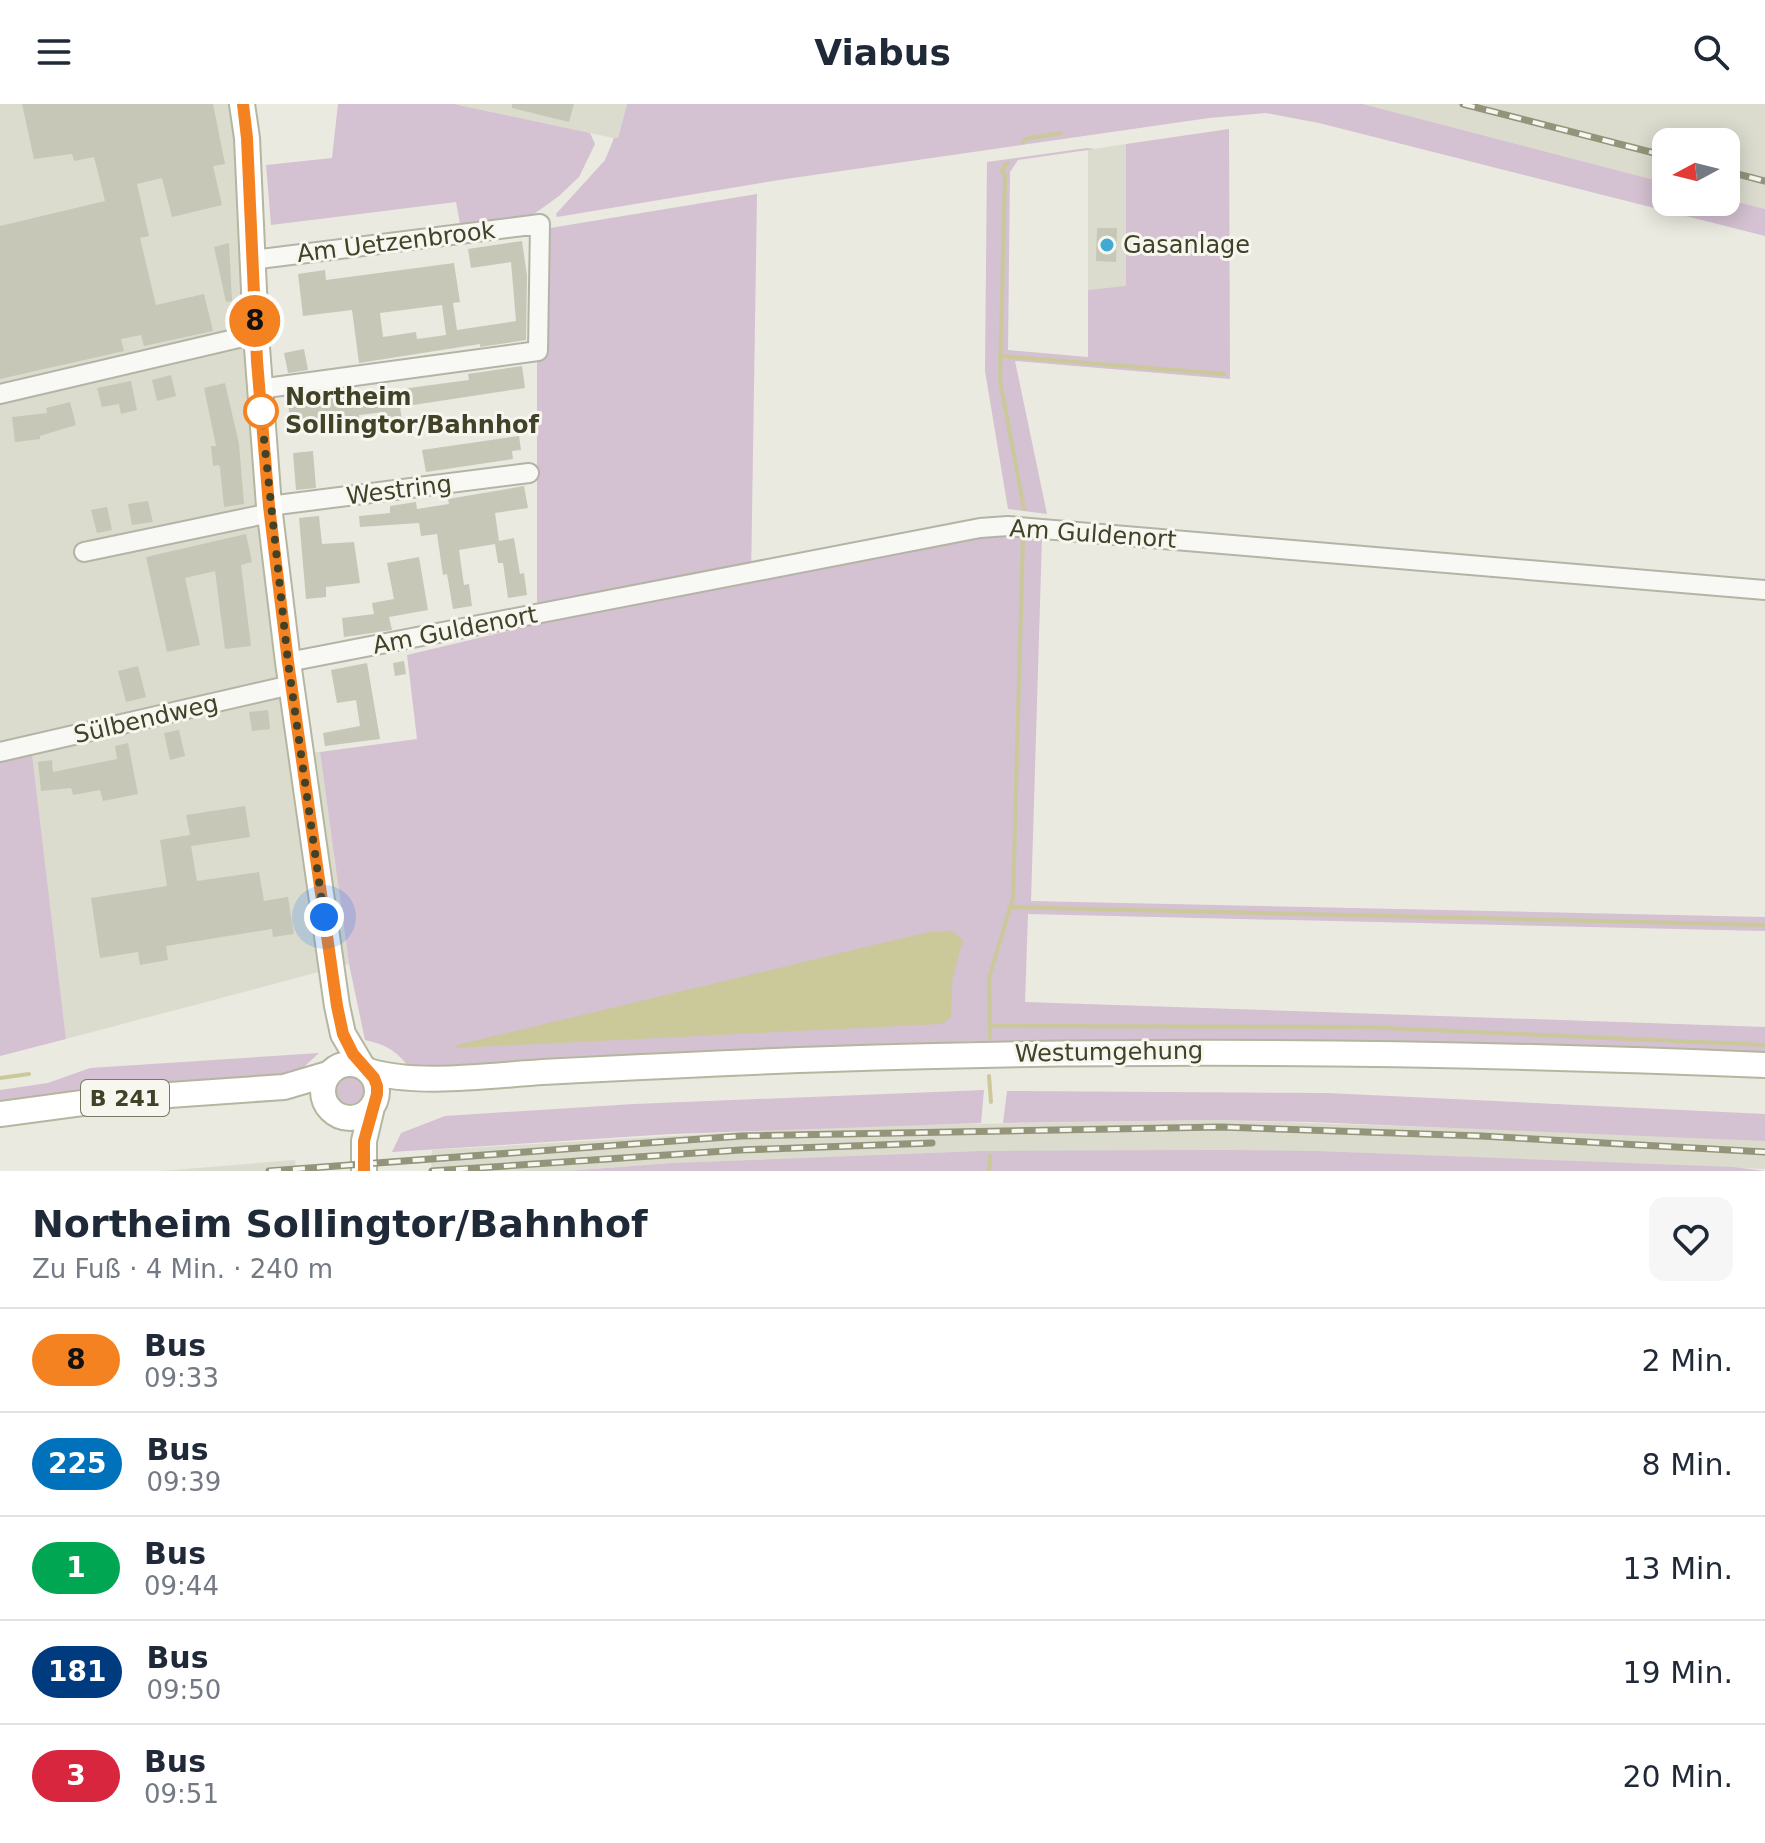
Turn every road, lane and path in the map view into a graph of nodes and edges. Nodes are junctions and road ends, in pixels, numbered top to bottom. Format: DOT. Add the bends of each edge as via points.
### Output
graph roads {
  1 [pos="242,104"];
  2 [pos="252,260"];
  3 [pos="256,334"];
  4 [pos="259,389"];
  5 [pos="0,394"];
  6 [pos="529,473"];
  7 [pos="270,510"];
  8 [pos="84,552"];
  9 [pos="1765,590"];
  10 [pos="290,673"];
  11 [pos="0,752"];
  12 [pos="337,1006"];
  13 [pos="1765,1065"];
  14 [pos="365,1068"];
  15 [pos="330,1072"];
  16 [pos="454,1077"];
  17 [pos="251,1091"];
  18 [pos="374,1104"];
  19 [pos="334,1112"];
  20 [pos="0,1114"];
  21 [pos="362,1171"];
  1 -- 2 [label="main road"];
  2 -- 3 [label="main road"];
  2 -- 4 [label="street, Am Uetzenbrook" via="540,224 538,351"];
  3 -- 4 [label="main road"];
  3 -- 5 [label="street"];
  4 -- 7 [label="main road"];
  6 -- 7 [label="street, Westring"];
  7 -- 8 [label="street, Westring"];
  7 -- 10 [label="main road"];
  9 -- 10 [label="street, Am Guldenort" via="1008,526"];
  10 -- 11 [label="street, Sülbendweg"];
  10 -- 12 [label="main road"];
  12 -- 14 [label="main road" via="343,1034"];
  12 -- 15 [label="main road"];
  13 -- 16 [label="main road, Westumgehung" via="1170,1051 675,1064"];
  14 -- 15 [label="main road, B 241" via="346,1063"];
  14 -- 16 [label="main road, Westumgehung" via="386,1076"];
  14 -- 18 [label="main road" via="377,1086"];
  15 -- 17 [label="main road, B 241"];
  15 -- 19 [label="main road" via="322,1091"];
  16 -- 18 [label="main road, Westumgehung" via="408,1088"];
  17 -- 19 [label="main road, B 241"];
  17 -- 20 [label="main road, B 241" via="112,1099"];
  18 -- 19 [label="main road, B 241" via="358,1117"];
  18 -- 21 [label="main road"];
  19 -- 21 [label="main road"];
}
